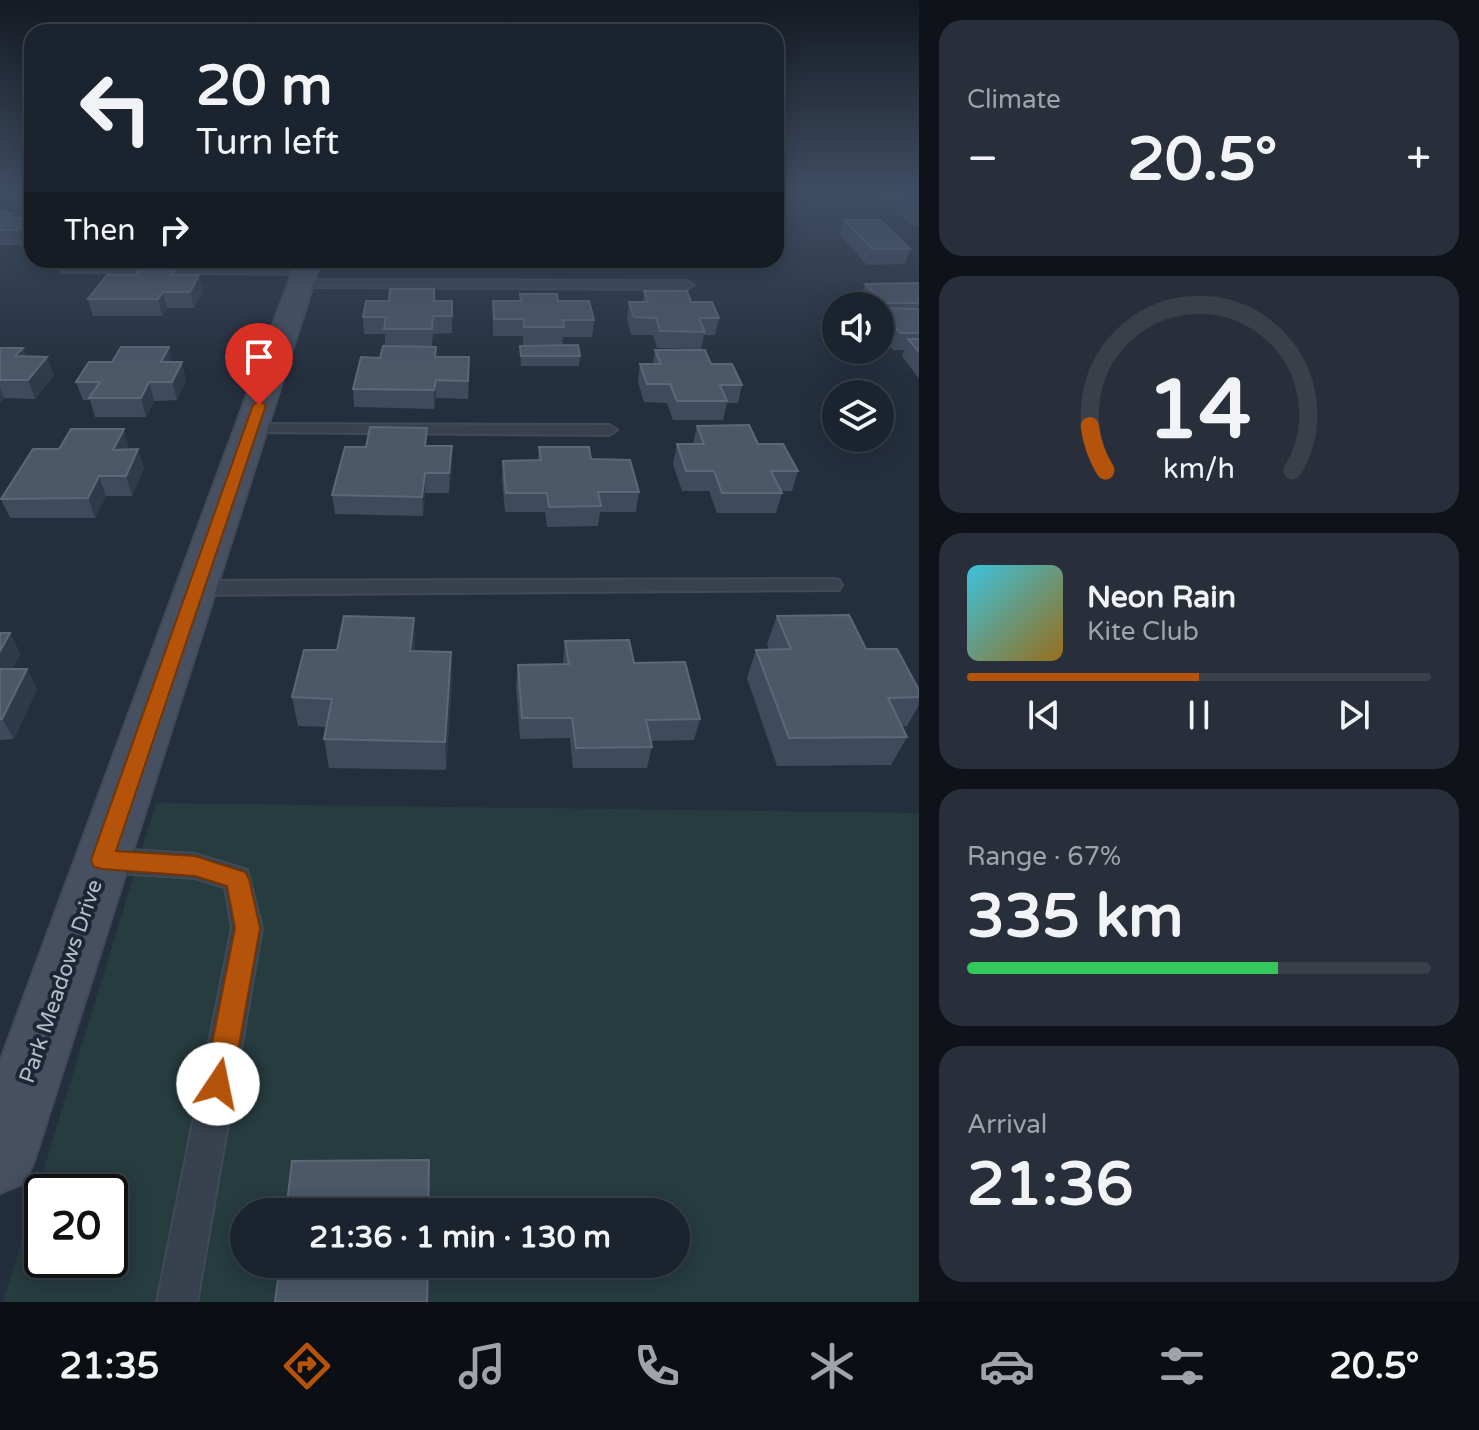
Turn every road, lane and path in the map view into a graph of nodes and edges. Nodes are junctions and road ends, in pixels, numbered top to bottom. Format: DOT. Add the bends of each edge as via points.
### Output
graph roads {
  1 [pos="66,269"];
  2 [pos="305,271"];
  3 [pos="687,285"];
  4 [pos="251,429"];
  5 [pos="609,430"];
  6 [pos="832,585"];
  7 [pos="196,588"];
  8 [pos="102,860"];
  9 [pos="0,1158"];
  10 [pos="177,1302"];
  1 -- 2 [label="lane"];
  2 -- 3 [label="lane"];
  2 -- 4 [label="street, Park Meadows Drive"];
  4 -- 5 [label="lane"];
  4 -- 7 [label="street, Park Meadows Drive"];
  6 -- 7 [label="lane"];
  7 -- 8 [label="street, Park Meadows Drive"];
  8 -- 9 [label="street, Park Meadows Drive"];
  8 -- 10 [label="lane" via="195,866 237,879 247,928"];
}
